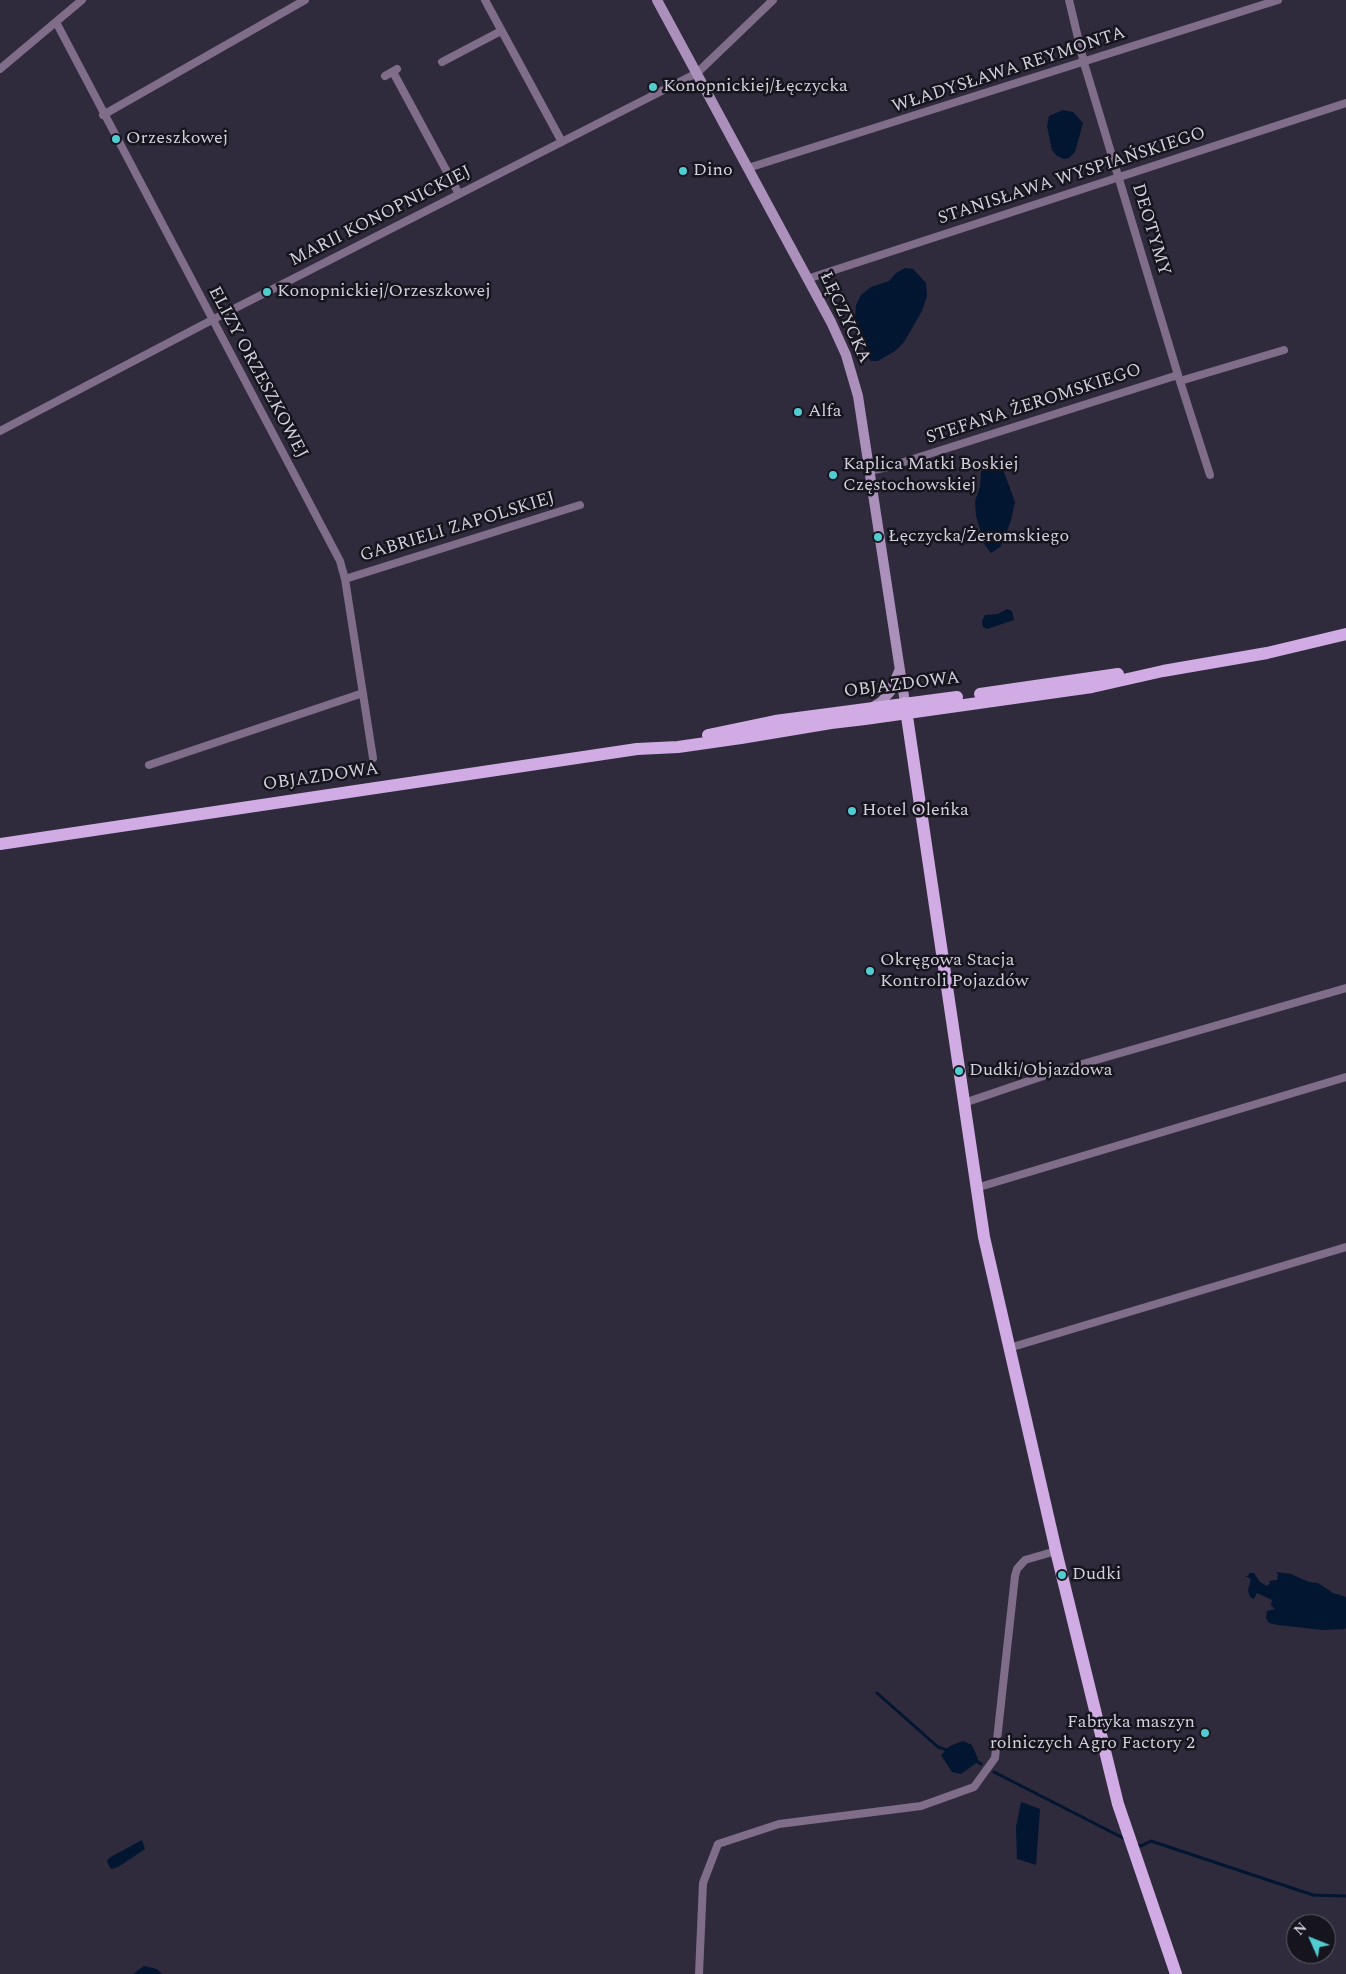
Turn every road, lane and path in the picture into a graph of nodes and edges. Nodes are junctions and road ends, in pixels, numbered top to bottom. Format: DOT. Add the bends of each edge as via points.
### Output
graph roads {
  1 [pos="305,0"];
  2 [pos="485,0"];
  3 [pos="657,0"];
  4 [pos="773,0"];
  5 [pos="1069,0"];
  6 [pos="1278,0"];
  7 [pos="80,1"];
  8 [pos="56,22"];
  9 [pos="501,31"];
  10 [pos="442,62"];
  11 [pos="1084,63"];
  12 [pos="0,69"];
  13 [pos="697,73"];
  14 [pos="385,76"];
  15 [pos="1346,103"];
  16 [pos="103,115"];
  17 [pos="562,142"];
  18 [pos="748,168"];
  19 [pos="1119,178"];
  20 [pos="459,194"];
  21 [pos="807,279"];
  22 [pos="212,320"];
  23 [pos="1284,350"];
  24 [pos="1179,378"];
  25 [pos="0,431"];
  26 [pos="869,471"];
  27 [pos="1210,474"];
  28 [pos="580,505"];
  29 [pos="346,579"];
  30 [pos="1346,634"];
  31 [pos="900,670"];
  32 [pos="363,693"];
  33 [pos="905,708"];
  34 [pos="870,709"];
  35 [pos="648,748"];
  36 [pos="373,758"];
  37 [pos="149,765"];
  38 [pos="0,844"];
  39 [pos="1346,988"];
  40 [pos="1346,1077"];
  41 [pos="964,1102"];
  42 [pos="976,1188"];
  43 [pos="1346,1247"];
  44 [pos="1009,1348"];
  45 [pos="1056,1551"];
  46 [pos="699,1974"];
  47 [pos="1176,1974"];
  1 -- 16 [label="street"];
  2 -- 9 [label="street"];
  3 -- 13 [label="street, ŁĘCZYCKA"];
  4 -- 13 [label="street, MARII KONOPNICKIEJ"];
  5 -- 11 [label="street, DEOTYMY"];
  6 -- 11 [label="street, WŁADYSŁAWA REYMONTA"];
  7 -- 8 [label="street"];
  8 -- 12 [label="street"];
  8 -- 16 [label="street, ELIZY ORZESZKOWEJ"];
  9 -- 10 [label="street"];
  9 -- 17 [label="street"];
  11 -- 18 [label="street, WŁADYSŁAWA REYMONTA"];
  11 -- 19 [label="street, DEOTYMY"];
  13 -- 17 [label="street, MARII KONOPNICKIEJ"];
  13 -- 18 [label="street, ŁĘCZYCKA"];
  14 -- 20 [label="street" via="395,70"];
  15 -- 19 [label="street, STANISŁAWA WYSPIAŃSKIEGO"];
  16 -- 22 [label="street, ELIZY ORZESZKOWEJ"];
  17 -- 20 [label="street, MARII KONOPNICKIEJ"];
  18 -- 21 [label="street, ŁĘCZYCKA"];
  19 -- 21 [label="street, STANISŁAWA WYSPIAŃSKIEGO"];
  19 -- 24 [label="street, DEOTYMY"];
  20 -- 22 [label="street, MARII KONOPNICKIEJ"];
  21 -- 26 [label="street, ŁĘCZYCKA" via="846,355 858,396"];
  22 -- 25 [label="street, MARII KONOPNICKIEJ"];
  22 -- 29 [label="street, ELIZY ORZESZKOWEJ" via="340,561"];
  23 -- 24 [label="street"];
  24 -- 26 [label="street, STEFANA ŻEROMSKIEGO"];
  24 -- 27 [label="street, DEOTYMY"];
  26 -- 31 [label="street, ŁĘCZYCKA"];
  28 -- 29 [label="street, GABRIELI ZAPOLSKIEJ"];
  29 -- 32 [label="street, ELIZY ORZESZKOWEJ"];
  30 -- 33 [label="main road, OBJAZDOWA" via="1267,653 1163,672 1148,670"];
  31 -- 33 [label="street, ŁĘCZYCKA"];
  31 -- 34 [label="street" via="890,692"];
  32 -- 36 [label="street, ELIZY ORZESZKOWEJ"];
  32 -- 37 [label="street"];
  33 -- 34 [label="main road, OBJAZDOWA"];
  33 -- 35 [label="main road, OBJAZDOWA" via="702,744"];
  33 -- 41 [label="main road"];
  34 -- 35 [label="main road, OBJAZDOWA" via="775,721"];
  35 -- 38 [label="main road, OBJAZDOWA"];
  39 -- 41 [label="street" via="1058,1071"];
  40 -- 42 [label="street"];
  41 -- 42 [label="main road"];
  42 -- 44 [label="main road"];
  43 -- 44 [label="street"];
  44 -- 45 [label="main road"];
  45 -- 46 [label="street" via="1025,1560 1017,1569 995,1758 974,1787 921,1806 779,1824 718,1844 703,1883"];
  45 -- 47 [label="main road" via="1130,1842"];
}
